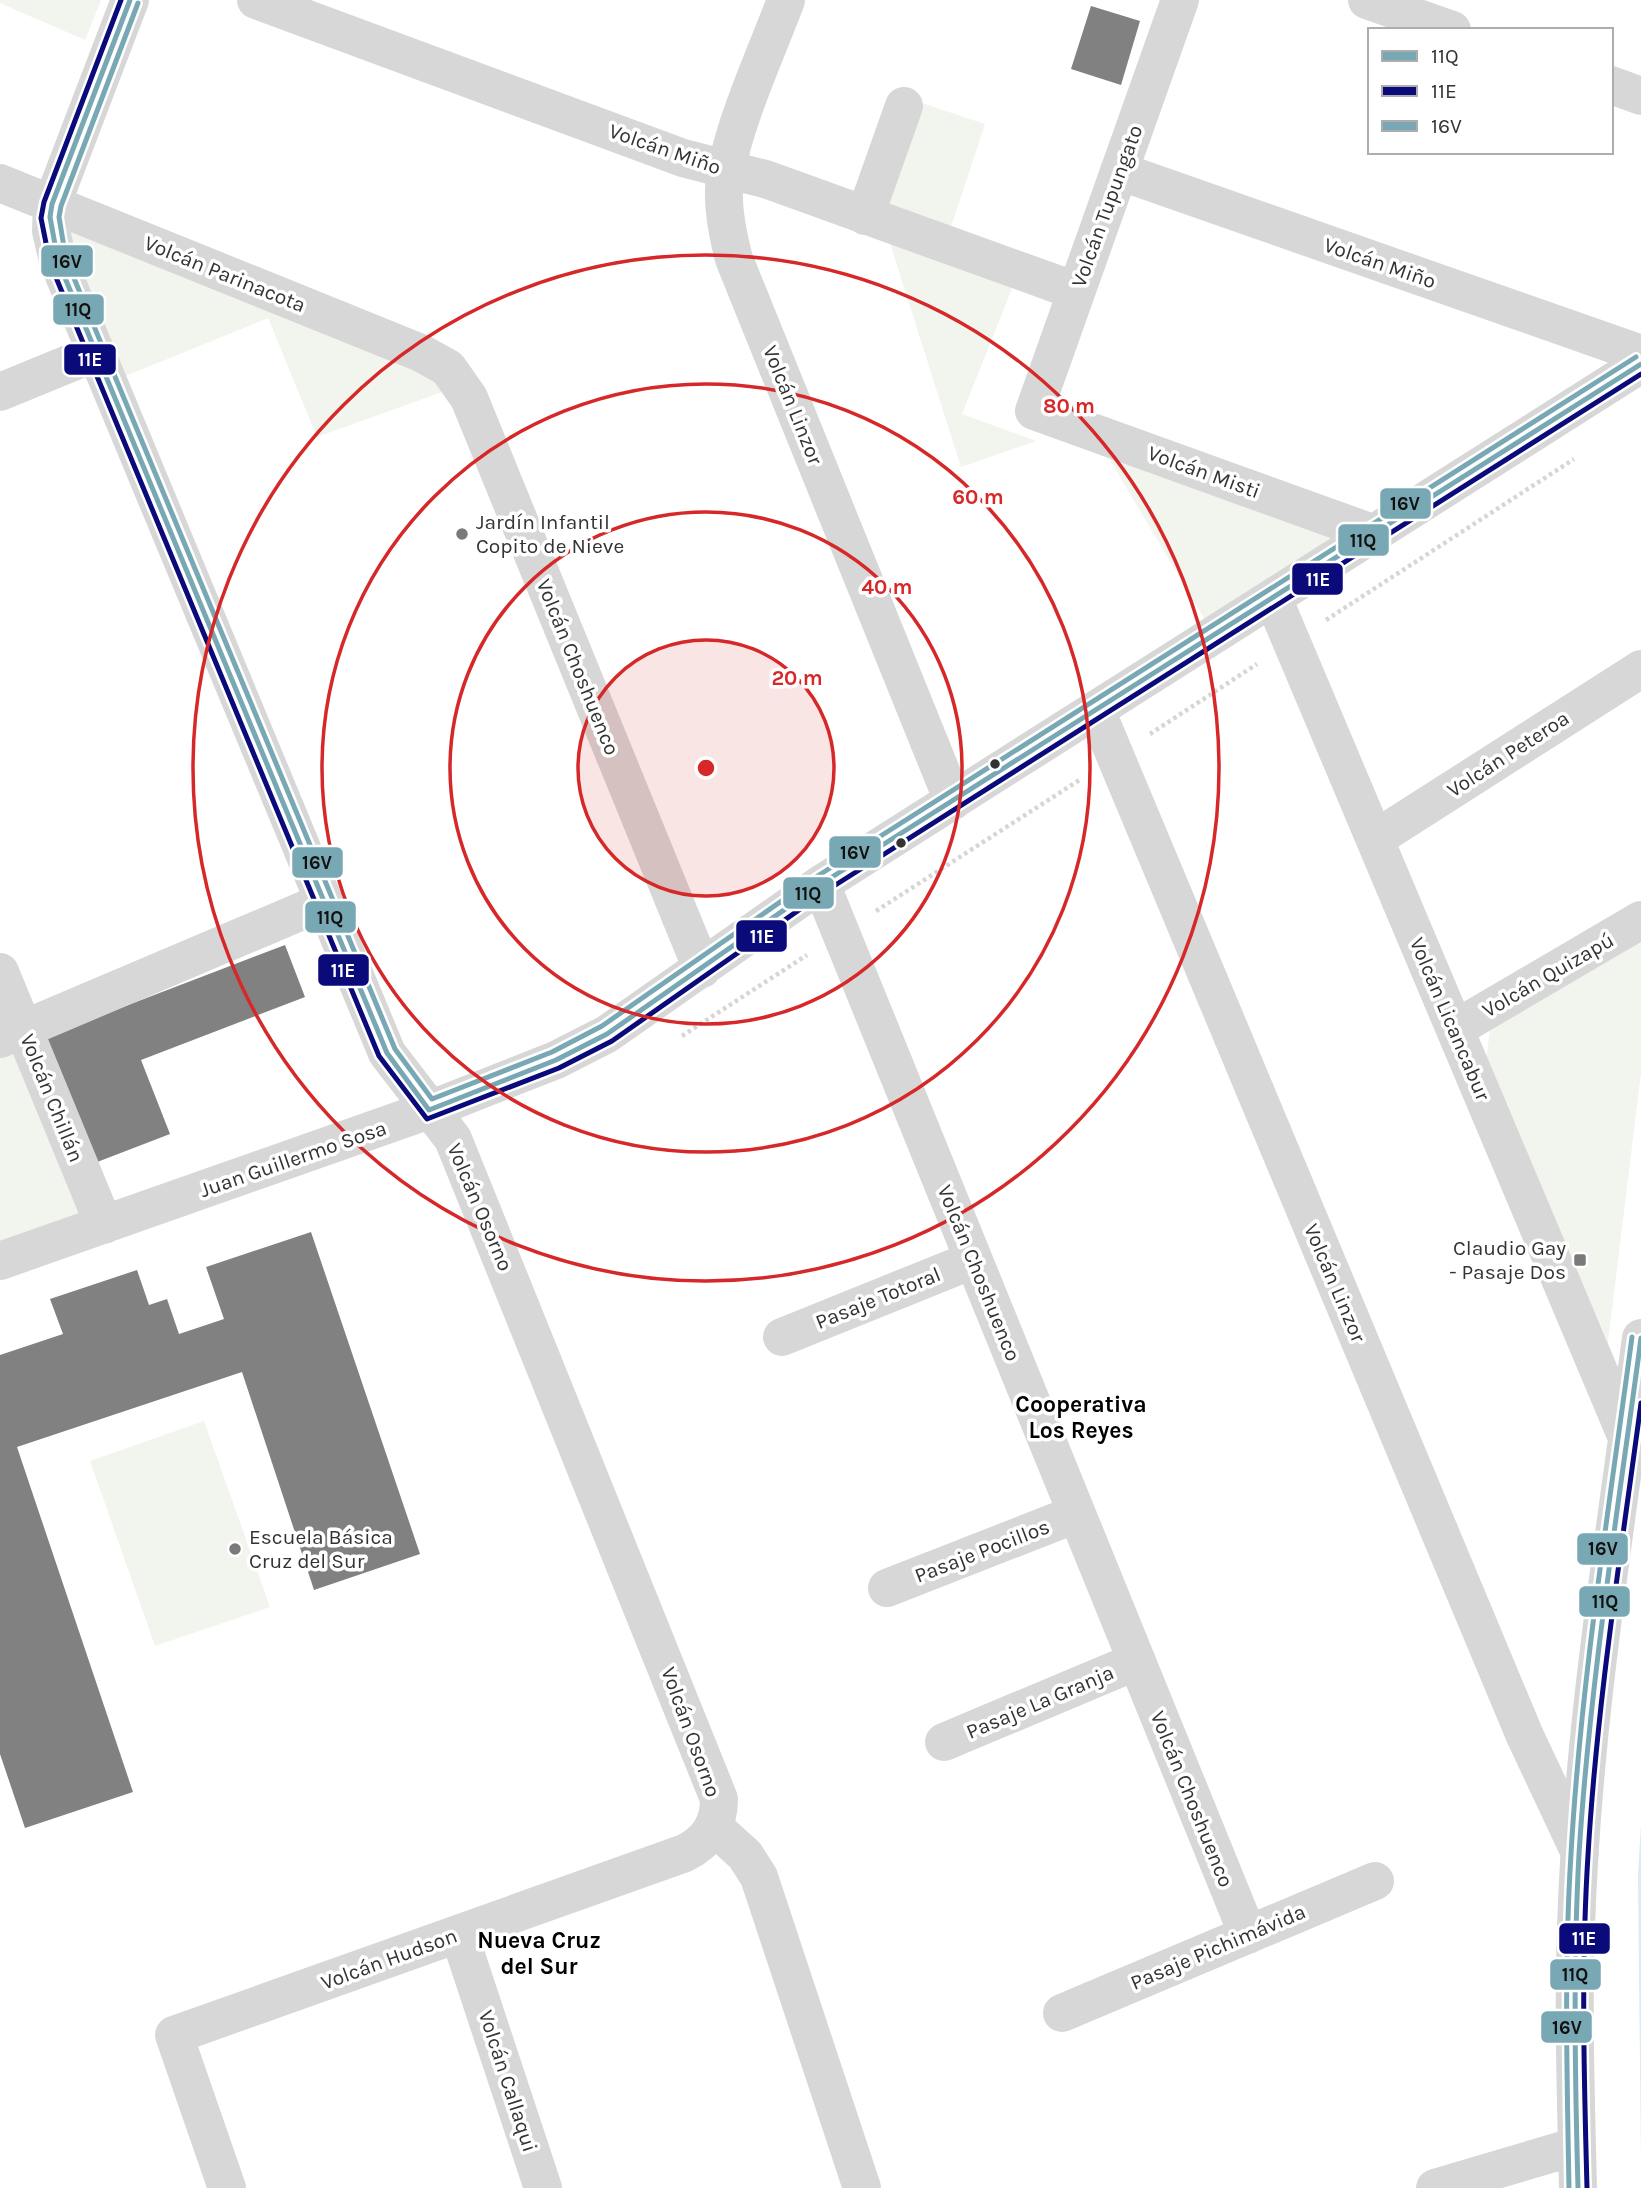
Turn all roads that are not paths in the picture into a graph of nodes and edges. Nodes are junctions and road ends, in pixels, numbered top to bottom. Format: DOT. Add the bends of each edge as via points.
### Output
graph roads {
  1 [pos="130,0"];
  2 [pos="256,0"];
  3 [pos="786,0"];
  4 [pos="1180,0"];
  5 [pos="1367,0"];
  6 [pos="1446,28"];
  7 [pos="1613,86"];
  8 [pos="1641,96"];
  9 [pos="904,106"];
  10 [pos="726,170"];
  11 [pos="1119,171"];
  12 [pos="0,183"];
  13 [pos="52,204"];
  14 [pos="865,216"];
  15 [pos="1076,291"];
  16 [pos="94,353"];
  17 [pos="1641,354"];
  18 [pos="1641,364"];
  19 [pos="448,368"];
  20 [pos="0,392"];
  21 [pos="1034,411"];
  22 [pos="1375,534"];
  23 [pos="1273,598"];
  24 [pos="1641,668"];
  25 [pos="1096,710"];
  26 [pos="953,801"];
  27 [pos="1375,839"];
  28 [pos="821,884"];
  29 [pos="323,902"];
  30 [pos="1641,920"];
  31 [pos="702,970"];
  32 [pos="0,972"];
  33 [pos="1455,1029"];
  34 [pos="12,1034"];
  35 [pos="429,1110"];
  36 [pos="104,1225"];
  37 [pos="974,1260"];
  38 [pos="0,1261"];
  39 [pos="782,1337"];
  40 [pos="1641,1338"];
  41 [pos="1628,1440"];
  42 [pos="1076,1514"];
  43 [pos="887,1588"];
  44 [pos="1137,1661"];
  45 [pos="944,1742"];
  46 [pos="714,1827"];
  47 [pos="1580,1853"];
  48 [pos="1375,1881"];
  49 [pos="459,1934"];
  50 [pos="1248,1935"];
  51 [pos="1062,2013"];
  52 [pos="1577,2146"];
  53 [pos="227,2188"];
  54 [pos="543,2188"];
  55 [pos="862,2188"];
  56 [pos="1435,2188"];
  57 [pos="1578,2188"];
  1 -- 13 [label="street, Volcán Osorno"];
  2 -- 10 [label="street, Volcán Miño"];
  3 -- 10 [label="street, Volcán Linzor"];
  4 -- 11 [label="street, Volcán Tupungato"];
  5 -- 6 [label="street"];
  7 -- 8 [label="street"];
  9 -- 14 [label="street"];
  10 -- 14 [label="street, Volcán Miño" via="765,179"];
  10 -- 26 [label="street, Volcán Linzor" via="724,211 734,259"];
  11 -- 15 [label="street, Volcán Tupungato"];
  11 -- 17 [label="street, Volcán Miño"];
  12 -- 13 [label="street, Volcán Parinacota"];
  13 -- 16 [label="street, Volcán Osorno" via="53,246"];
  13 -- 19 [label="street, Volcán Parinacota"];
  14 -- 15 [label="street, Volcán Miño"];
  15 -- 21 [label="street, Volcán Tupungato"];
  16 -- 20 [label="street"];
  16 -- 29 [label="street, Volcán Osorno"];
  18 -- 22 [label="street, Juan Guillermo Sosa"];
  19 -- 31 [label="street, Volcán Choshuenco" via="469,398"];
  21 -- 22 [label="street, Volcán Misti"];
  22 -- 23 [label="street, Juan Guillermo Sosa"];
  23 -- 25 [label="street, Juan Guillermo Sosa"];
  23 -- 27 [label="street, Volcán Licancabur"];
  24 -- 27 [label="street, Volcán Peteroa"];
  25 -- 26 [label="street, Juan Guillermo Sosa"];
  25 -- 47 [label="street, Volcán Linzor" via="1519,1723"];
  26 -- 28 [label="street, Juan Guillermo Sosa"];
  27 -- 33 [label="street, Volcán Licancabur"];
  28 -- 31 [label="street, Juan Guillermo Sosa"];
  28 -- 37 [label="street, Volcán Choshuenco"];
  29 -- 34 [label="street"];
  29 -- 35 [label="street, Volcán Osorno" via="387,1053"];
  30 -- 33 [label="street, Volcán Quizapú"];
  31 -- 35 [label="street, Juan Guillermo Sosa" via="607,1034 556,1060"];
  32 -- 34 [label="street, Volcán Chillán"];
  33 -- 41 [label="street, Volcán Licancabur"];
  34 -- 36 [label="street, Volcán Chillán"];
  35 -- 36 [label="street, Juan Guillermo Sosa"];
  35 -- 46 [label="street, Volcán Osorno" via="453,1139 715,1784 719,1813"];
  36 -- 38 [label="street, Juan Guillermo Sosa"];
  37 -- 39 [label="street, Pasaje Totoral"];
  37 -- 42 [label="street, Volcán Choshuenco"];
  40 -- 41 [label="street"];
  41 -- 47 [label="street"];
  42 -- 43 [label="street, Pasaje Pocillos"];
  42 -- 44 [label="street, Volcán Choshuenco"];
  44 -- 45 [label="street, Pasaje La Granja"];
  44 -- 50 [label="street, Volcán Choshuenco"];
  46 -- 49 [label="street, Volcán Hudson" via="697,1847 685,1853"];
  46 -- 55 [label="street, Volcán Osorno" via="745,1855 759,1877"];
  47 -- 52 [label="street"];
  48 -- 50 [label="street, Pasaje Pichimávida"];
  49 -- 53 [label="street, Volcán Hudson" via="174,2035"];
  49 -- 54 [label="street, Volcán Callaqui"];
  50 -- 51 [label="street, Pasaje Pichimávida"];
  52 -- 56 [label="street"];
  52 -- 57 [label="street"];
}
